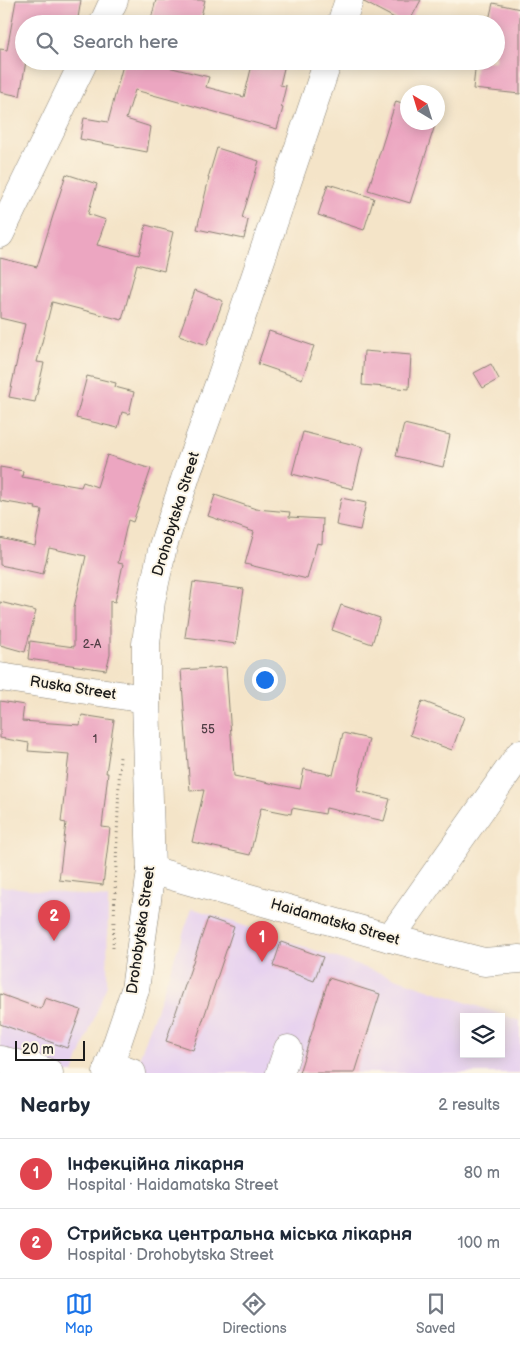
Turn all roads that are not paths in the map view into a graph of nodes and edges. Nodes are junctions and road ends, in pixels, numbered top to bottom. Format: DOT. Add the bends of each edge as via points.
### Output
graph roads {
  1 [pos="114,0"];
  2 [pos="349,0"];
  3 [pos="107,15"];
  4 [pos="344,15"];
  5 [pos="80,70"];
  6 [pos="325,70"];
  7 [pos="0,234"];
  8 [pos="0,677"];
  9 [pos="146,699"];
  10 [pos="520,754"];
  11 [pos="151,870"];
  12 [pos="390,938"];
  13 [pos="520,959"];
  14 [pos="0,1060"];
  15 [pos="116,1070"];
  16 [pos="49,1073"];
  1 -- 3 [label="main road"];
  2 -- 4 [label="main road"];
  5 -- 7 [label="main road"];
  6 -- 9 [label="main road, Drohobytska Street" via="163,546 146,644"];
  8 -- 9 [label="main road, Ruska Street"];
  9 -- 11 [label="main road, Drohobytska Street"];
  10 -- 12 [label="main road"];
  11 -- 12 [label="main road, Haidamatska Street"];
  11 -- 15 [label="main road, Drohobytska Street" via="135,990"];
  12 -- 13 [label="main road, Haidamatska Street" via="484,962"];
  14 -- 16 [label="main road"];
}
